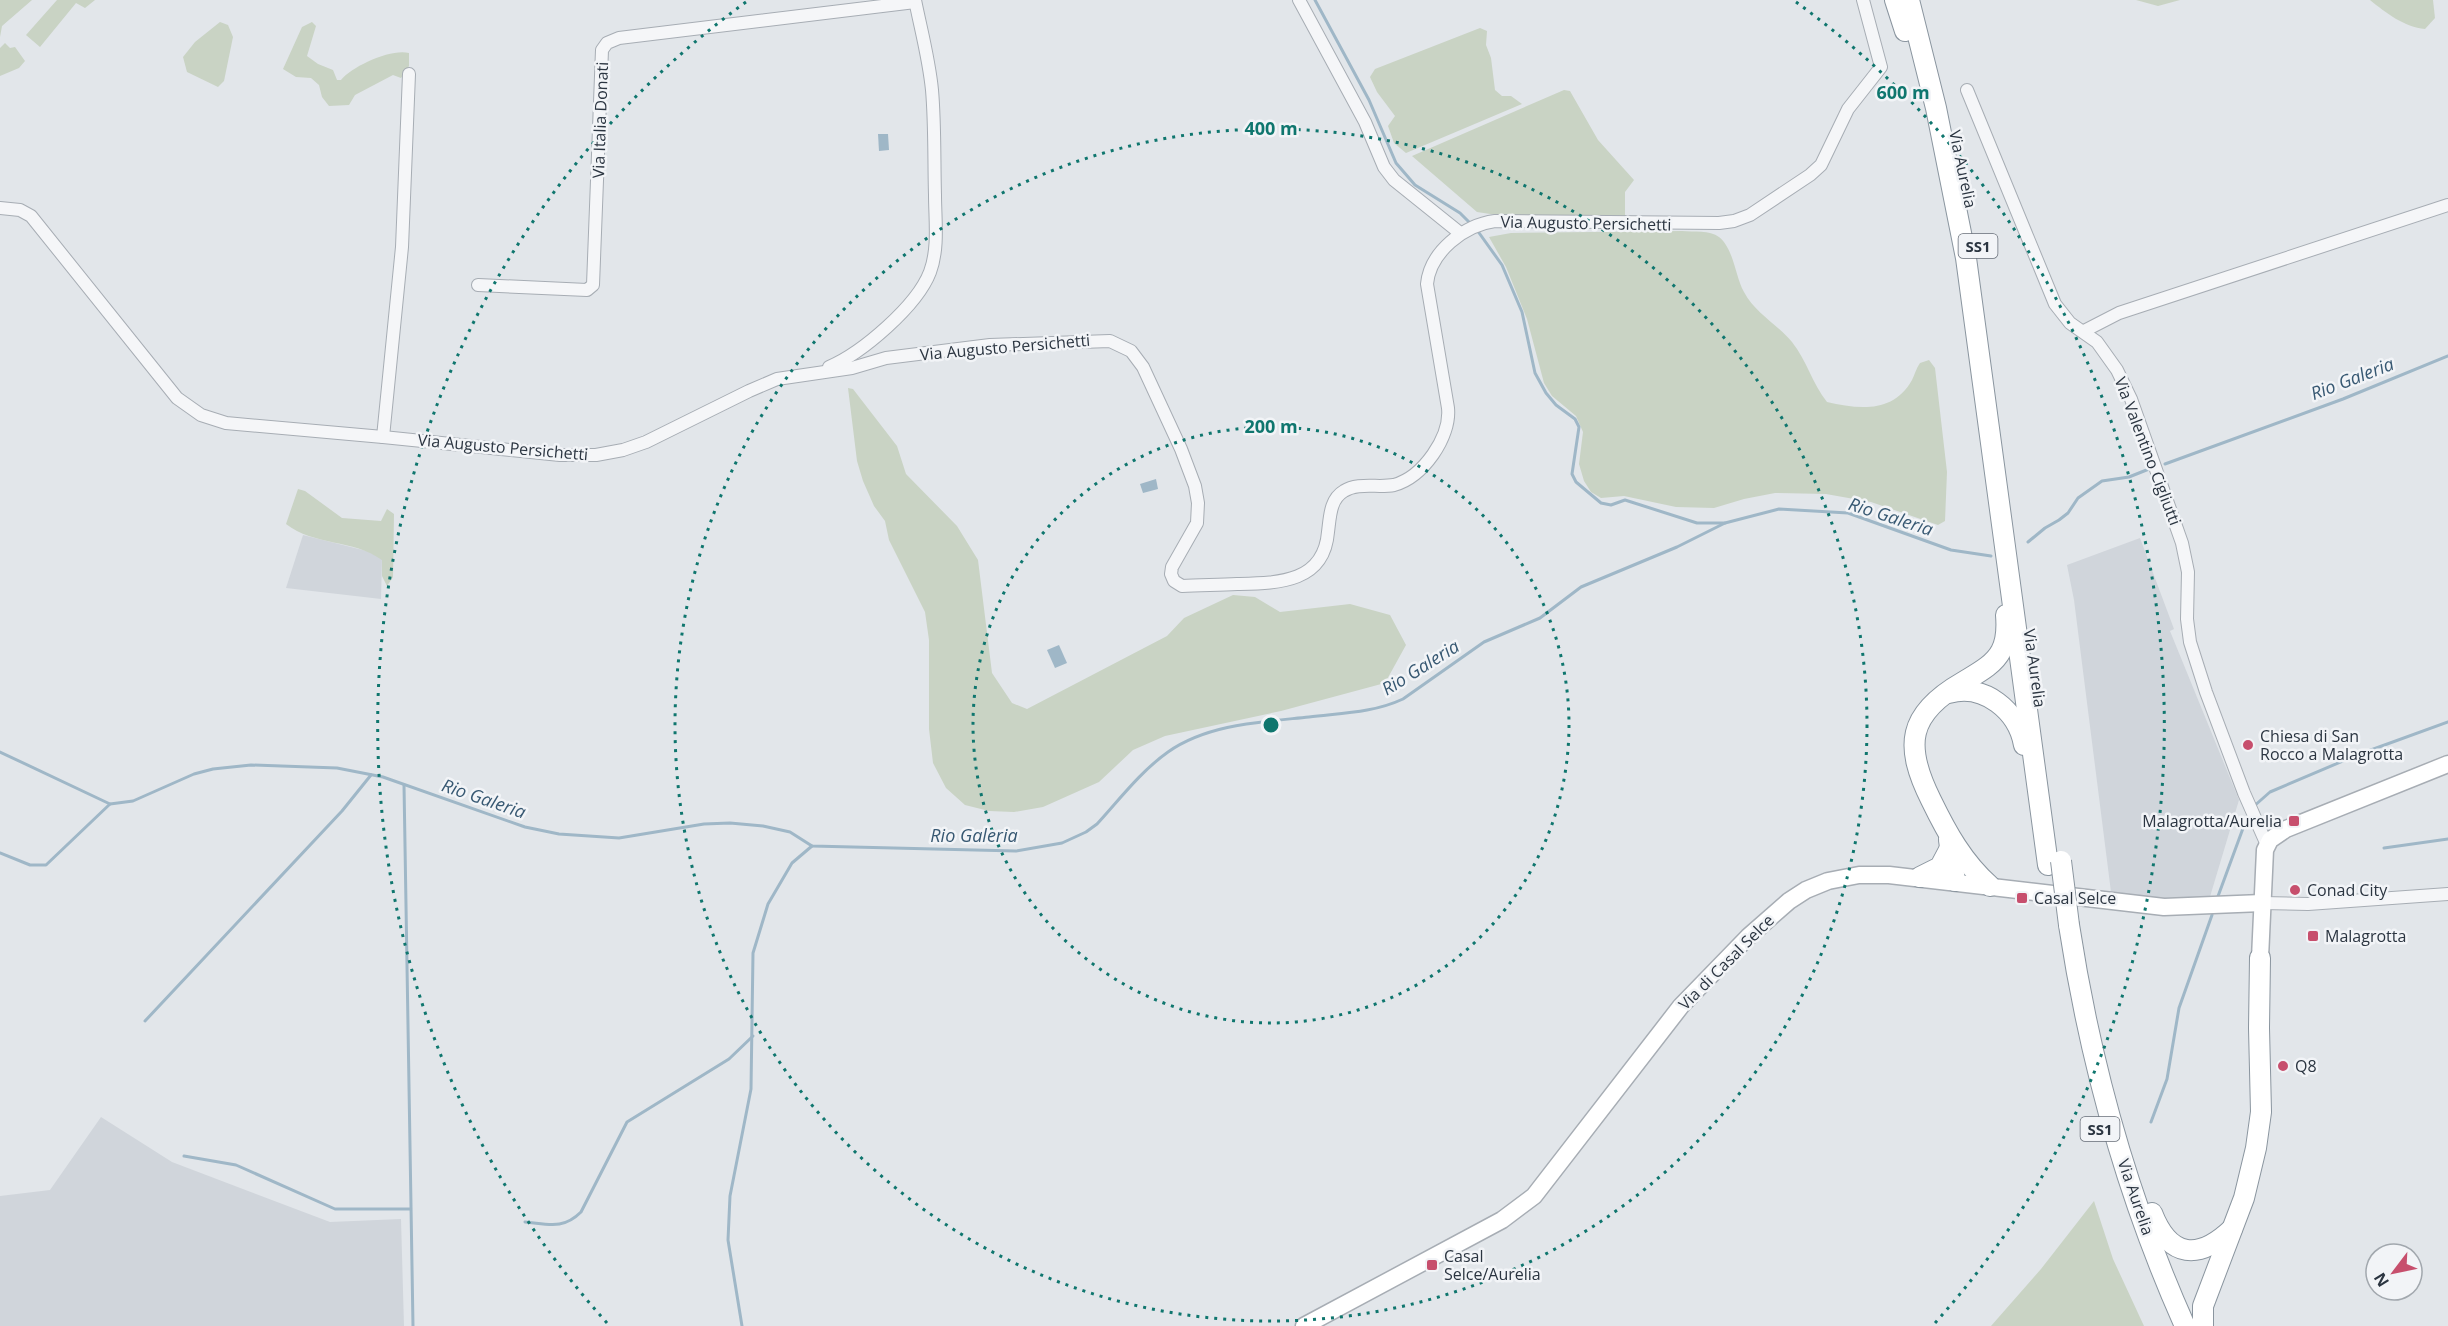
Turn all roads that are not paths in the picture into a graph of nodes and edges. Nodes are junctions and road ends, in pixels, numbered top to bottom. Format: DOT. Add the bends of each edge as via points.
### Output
graph roads {
  1 [pos="1299,0"];
  2 [pos="1863,0"];
  3 [pos="1894,0"];
  4 [pos="1909,0"];
  5 [pos="1923,0"];
  6 [pos="915,1"];
  7 [pos="409,74"];
  8 [pos="1967,90"];
  9 [pos="1951,174"];
  10 [pos="2448,205"];
  11 [pos="0,208"];
  12 [pos="1469,229"];
  13 [pos="478,285"];
  14 [pos="2084,331"];
  15 [pos="825,372"];
  16 [pos="383,436"];
  17 [pos="2006,497"];
  18 [pos="2008,561"];
  19 [pos="1944,696"];
  20 [pos="2448,764"];
  21 [pos="2267,845"];
  22 [pos="1953,846"];
  23 [pos="2054,863"];
  24 [pos="1920,877"];
  25 [pos="1955,881"];
  26 [pos="1990,886"];
  27 [pos="2448,894"];
  28 [pos="2262,903"];
  29 [pos="2063,925"];
  30 [pos="2260,958"];
  31 [pos="2108,1108"];
  32 [pos="2234,1227"];
  33 [pos="1304,1326"];
  34 [pos="2171,1326"];
  35 [pos="2185,1326"];
  36 [pos="2202,1326"];
  1 -- 12 [label="street" via="1365,122 1387,172"];
  2 -- 12 [label="street, Via Augusto Persichetti" via="1882,63 1880,70 1848,109 1817,169 1750,214 1719,223 1495,221"];
  3 -- 9 [label="highway"];
  4 -- 9 [label="highway, Via Aurelia / SS1"];
  5 -- 17 [label="highway, Via Aurelia / SS1" via="1975,228"];
  6 -- 13 [label="street, Via Italia Donati" via="619,38 607,43 602,50 593,285 587,290"];
  6 -- 15 [label="street" via="933,98 933,264 921,289 905,308 859,351"];
  7 -- 16 [label="street" via="402,247"];
  8 -- 14 [label="street, Via Valentino Cigliutti" via="2055,304 2070,323"];
  9 -- 17 [label="highway, Via Aurelia / SS1"];
  10 -- 14 [label="street" via="2119,313"];
  11 -- 16 [label="street, Via Augusto Persichetti" via="20,210 31,216 166,386 194,411 226,423"];
  12 -- 15 [label="street, Via Augusto Persichetti" via="1433,265 1427,285 1448,408 1444,438 1429,460 1405,480 1354,487 1339,495 1332,508 1323,554 1307,571 1280,582 1182,586 1174,581 1172,567 1197,523 1196,492 1147,374 1135,355 1120,344 1097,340 990,345 886,358"];
  14 -- 21 [label="street, Via Valentino Cigliutti" via="2117,370 2148,442 2182,543 2188,572 2190,642 2244,793"];
  15 -- 16 [label="street, Via Augusto Persichetti" via="768,383 646,442 605,454 560,456"];
  17 -- 18 [label="highway, Via Aurelia / SS1"];
  17 -- 23 [label="highway, Via Aurelia / SS1" via="2023,579"];
  18 -- 19 [label="highway" via="2006,632 2001,652 1983,670"];
  18 -- 23 [label="highway, Via Aurelia / SS1"];
  19 -- 22 [label="highway" via="1922,718 1914,749 1919,774"];
  19 -- 23 [label="highway" via="1959,690 1982,694 2001,705 2018,726 2025,747 2036,829"];
  20 -- 21 [label="main road" via="2286,830"];
  21 -- 28 [label="main road"];
  22 -- 24 [label="highway" via="1940,867"];
  22 -- 25 [label="highway" via="1961,871"];
  22 -- 26 [label="highway"];
  23 -- 29 [label="highway, Via Aurelia / SS1"];
  24 -- 25 [label="main road, Via di Casal Selce"];
  24 -- 33 [label="main road, Via di Casal Selce" via="1858,875 1828,881 1796,896 1748,937 1681,1006 1534,1196 1502,1220"];
  25 -- 26 [label="main road, Via di Casal Selce"];
  26 -- 28 [label="main road, Via di Casal Selce" via="2164,907"];
  27 -- 28 [label="street" via="2308,904"];
  28 -- 30 [label="main road"];
  29 -- 31 [label="highway, Via Aurelia / SS1"];
  29 -- 34 [label="highway, Via Aurelia / SS1" via="2074,1029 2094,1108 2123,1202"];
  30 -- 32 [label="highway" via="2261,1112 2256,1148"];
  31 -- 32 [label="highway" via="2155,1221 2168,1240 2177,1247 2201,1250 2212,1246"];
  31 -- 35 [label="highway, Via Aurelia / SS1" via="2146,1227"];
  32 -- 36 [label="highway" via="2208,1289"];
}
